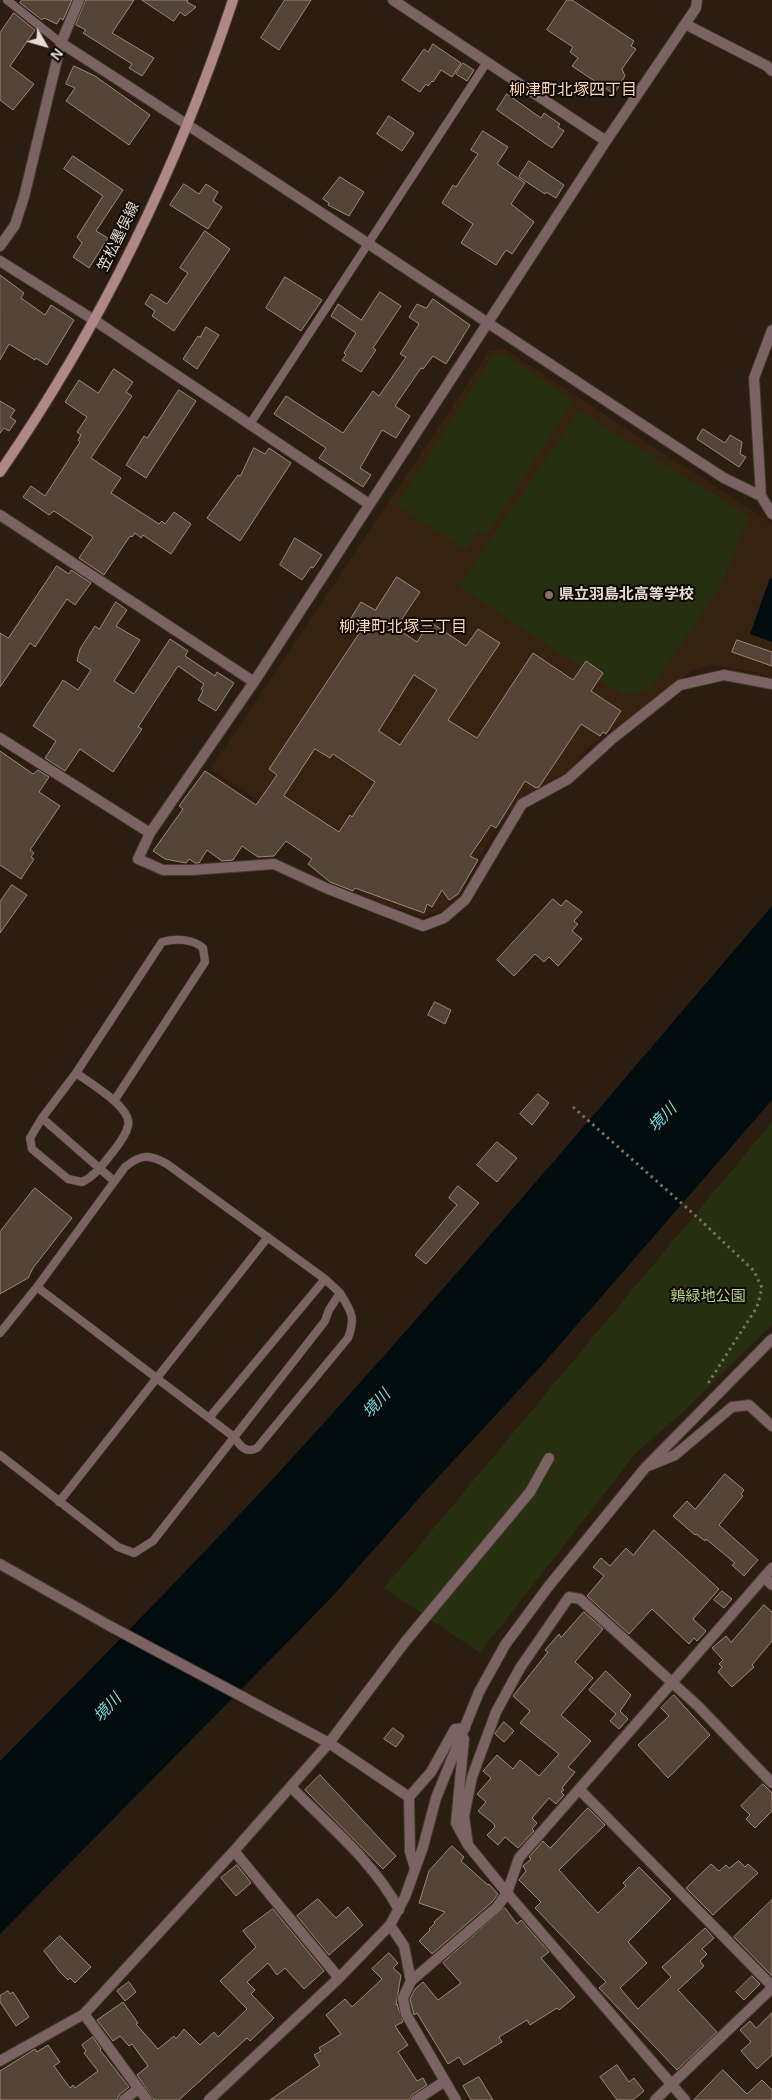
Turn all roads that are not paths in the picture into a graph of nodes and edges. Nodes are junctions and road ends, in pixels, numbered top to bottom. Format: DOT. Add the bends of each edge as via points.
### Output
graph roads {
  1 [pos="7,0"];
  2 [pos="79,0"];
  3 [pos="234,0"];
  4 [pos="393,0"];
  5 [pos="697,0"];
  6 [pos="685,24"];
  7 [pos="61,43"];
  8 [pos="487,62"];
  9 [pos="772,71"];
  10 [pos="187,124"];
  11 [pos="606,141"];
  12 [pos="366,244"];
  13 [pos="0,246"];
  14 [pos="0,261"];
  15 [pos="94,320"];
  16 [pos="487,324"];
  17 [pos="772,330"];
  18 [pos="250,424"];
  19 [pos="0,472"];
  20 [pos="761,496"];
  21 [pos="369,504"];
  22 [pos="772,514"];
  23 [pos="0,515"];
  24 [pos="254,682"];
  25 [pos="772,684"];
  26 [pos="0,738"];
  27 [pos="150,833"];
  28 [pos="76,1073"];
  29 [pos="114,1101"];
  30 [pos="42,1118"];
  31 [pos="100,1167"];
  32 [pos="114,1181"];
  33 [pos="268,1237"];
  34 [pos="326,1279"];
  35 [pos="37,1287"];
  36 [pos="340,1293"];
  37 [pos="0,1333"];
  38 [pos="772,1340"];
  39 [pos="155,1379"];
  40 [pos="209,1418"];
  41 [pos="772,1426"];
  42 [pos="234,1437"];
  43 [pos="0,1455"];
  44 [pos="549,1458"];
  45 [pos="645,1468"];
  46 [pos="59,1502"];
  47 [pos="0,1564"];
  48 [pos="772,1568"];
  49 [pos="764,1577"];
  50 [pos="772,1585"];
  51 [pos="672,1682"];
  52 [pos="465,1728"];
  53 [pos="329,1743"];
  54 [pos="772,1783"];
  55 [pos="291,1787"];
  56 [pos="579,1789"];
  57 [pos="409,1797"];
  58 [pos="468,1845"];
  59 [pos="234,1851"];
  60 [pos="415,1868"];
  61 [pos="507,1893"];
  62 [pos="399,1910"];
  63 [pos="390,1925"];
  64 [pos="339,1978"];
  65 [pos="411,1981"];
  66 [pos="772,1987"];
  67 [pos="84,2014"];
  68 [pos="0,2061"];
  69 [pos="445,2081"];
  70 [pos="672,2085"];
  71 [pos="138,2089"];
  72 [pos="124,2100"];
  73 [pos="147,2100"];
  74 [pos="209,2100"];
  75 [pos="416,2100"];
  76 [pos="456,2100"];
  77 [pos="655,2100"];
  78 [pos="685,2100"];
  1 -- 7 [label="lane"];
  2 -- 7 [label="street"];
  3 -- 10 [label="main road, 笠松墨俣線"];
  4 -- 8 [label="street"];
  5 -- 6 [label="street" via="696,8"];
  6 -- 9 [label="street"];
  6 -- 11 [label="street"];
  7 -- 10 [label="street"];
  7 -- 13 [label="street" via="24,198 15,225"];
  8 -- 11 [label="street"];
  8 -- 12 [label="lane"];
  10 -- 12 [label="street"];
  10 -- 15 [label="main road, 笠松墨俣線" via="144,224"];
  11 -- 16 [label="street"];
  12 -- 16 [label="street"];
  12 -- 18 [label="lane"];
  14 -- 15 [label="street"];
  15 -- 18 [label="street"];
  15 -- 19 [label="main road, 笠松墨俣線" via="40,415"];
  16 -- 20 [label="street" via="724,478"];
  16 -- 21 [label="street"];
  17 -- 20 [label="street" via="754,378"];
  18 -- 21 [label="street"];
  20 -- 22 [label="street"];
  21 -- 24 [label="street"];
  23 -- 24 [label="street"];
  24 -- 27 [label="street"];
  25 -- 27 [label="street" via="724,674 680,685 568,779 522,804 465,900 444,918 423,926 274,864 163,870 138,859"];
  26 -- 27 [label="street"];
  28 -- 29 [label="lane"];
  28 -- 29 [label="lane" via="162,942 196,942 203,948 205,962"];
  28 -- 30 [label="lane"];
  29 -- 31 [label="lane" via="127,1114 129,1125 120,1144"];
  30 -- 31 [label="lane"];
  30 -- 31 [label="lane" via="30,1138 32,1149 68,1179 82,1182 91,1178"];
  31 -- 32 [label="lane"];
  32 -- 33 [label="lane" via="137,1157 155,1157"];
  32 -- 35 [label="lane"];
  33 -- 34 [label="lane"];
  33 -- 39 [label="lane"];
  34 -- 36 [label="lane"];
  34 -- 40 [label="lane"];
  35 -- 37 [label="lane"];
  35 -- 39 [label="lane"];
  36 -- 42 [label="lane" via="325,1321"];
  36 -- 42 [label="lane" via="352,1312 353,1325 348,1338 257,1448 245,1450"];
  38 -- 45 [label="street"];
  39 -- 40 [label="lane"];
  39 -- 46 [label="lane"];
  40 -- 42 [label="lane"];
  41 -- 45 [label="street" via="748,1405 732,1407 675,1456"];
  42 -- 46 [label="lane" via="153,1542 134,1553 118,1547"];
  43 -- 46 [label="lane"];
  44 -- 53 [label="street" via="530,1492 405,1642"];
  45 -- 52 [label="street" via="505,1645 479,1692"];
  47 -- 53 [label="street"];
  48 -- 49 [label="street"];
  49 -- 50 [label="street"];
  49 -- 51 [label="street"];
  51 -- 54 [label="street"];
  51 -- 56 [label="street"];
  51 -- 58 [label="street" via="580,1599 569,1597 520,1668 496,1712 472,1777 464,1816"];
  52 -- 57 [label="street" via="455,1730 430,1772"];
  52 -- 58 [label="street" via="456,1823"];
  52 -- 60 [label="street" via="436,1798"];
  53 -- 55 [label="street"];
  53 -- 57 [label="street"];
  55 -- 59 [label="street"];
  55 -- 62 [label="street" via="364,1861"];
  56 -- 61 [label="street" via="519,1858"];
  56 -- 66 [label="street"];
  57 -- 60 [label="street" via="410,1852"];
  58 -- 61 [label="street"];
  59 -- 64 [label="street"];
  59 -- 67 [label="street"];
  60 -- 62 [label="street"];
  61 -- 65 [label="street" via="497,1907"];
  61 -- 70 [label="street"];
  62 -- 63 [label="street"];
  63 -- 64 [label="street"];
  63 -- 65 [label="street" via="404,1946"];
  64 -- 74 [label="street"];
  65 -- 69 [label="street" via="403,1998 406,2014"];
  66 -- 70 [label="street"];
  67 -- 68 [label="street"];
  67 -- 71 [label="street"];
  69 -- 75 [label="street"];
  69 -- 76 [label="street"];
  70 -- 77 [label="street"];
  70 -- 78 [label="street"];
  71 -- 72 [label="street"];
  71 -- 73 [label="street"];
}
